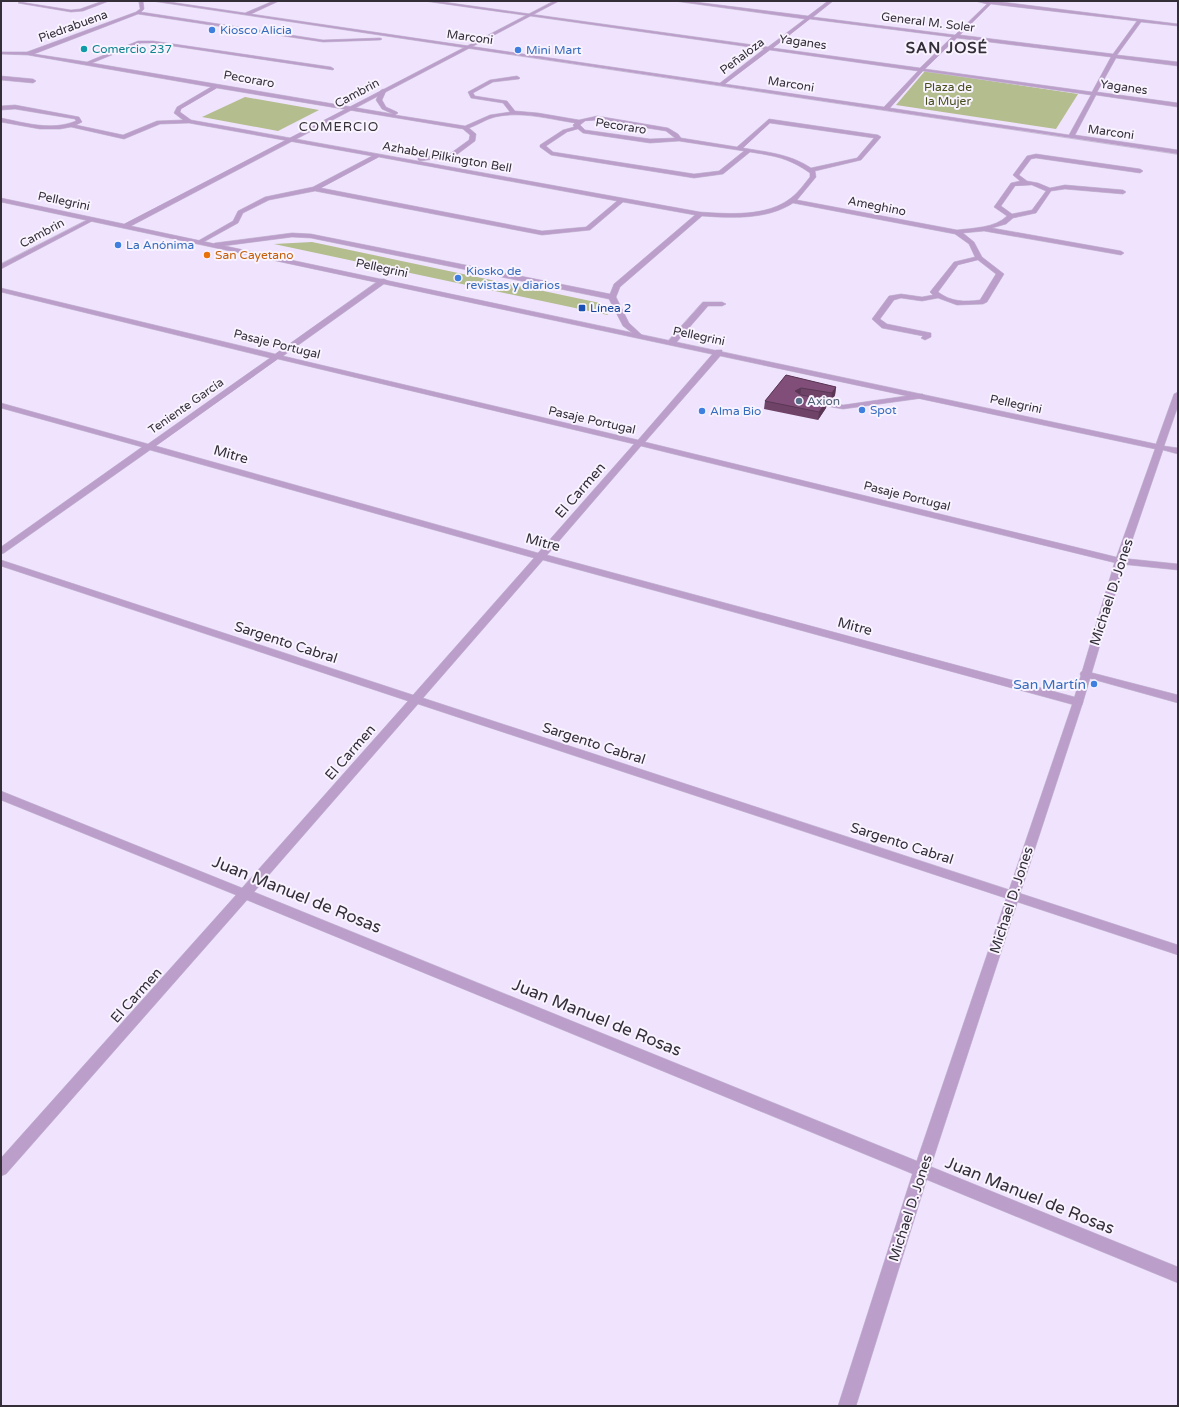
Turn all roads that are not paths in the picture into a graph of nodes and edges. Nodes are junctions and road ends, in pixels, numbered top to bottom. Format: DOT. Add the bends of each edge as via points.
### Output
graph roads {
  1 [pos="107,1"];
  2 [pos="141,1"];
  3 [pos="154,1"];
  4 [pos="277,1"];
  5 [pos="426,1"];
  6 [pos="557,1"];
  7 [pos="676,1"];
  8 [pos="831,1"];
  9 [pos="977,1"];
  10 [pos="992,2"];
  11 [pos="20,3"];
  12 [pos="138,13"];
  13 [pos="245,14"];
  14 [pos="530,15"];
  15 [pos="809,18"];
  16 [pos="1140,20"];
  17 [pos="1178,25"];
  18 [pos="957,36"];
  19 [pos="401,37"];
  20 [pos="470,47"];
  21 [pos="770,47"];
  22 [pos="1,53"];
  23 [pos="28,54"];
  24 [pos="1114,56"];
  25 [pos="88,64"];
  26 [pos="1178,64"];
  27 [pos="331,69"];
  28 [pos="922,69"];
  29 [pos="1,78"];
  30 [pos="517,78"];
  31 [pos="33,81"];
  32 [pos="722,84"];
  33 [pos="218,85"];
  34 [pos="383,91"];
  35 [pos="1094,93"];
  36 [pos="1178,105"];
  37 [pos="1,108"];
  38 [pos="353,108"];
  39 [pos="886,110"];
  40 [pos="513,112"];
  41 [pos="402,116"];
  42 [pos="1,120"];
  43 [pos="190,121"];
  44 [pos="579,125"];
  45 [pos="72,126"];
  46 [pos="465,128"];
  47 [pos="1071,137"];
  48 [pos="679,139"];
  49 [pos="288,140"];
  50 [pos="738,149"];
  51 [pos="748,151"];
  52 [pos="1178,152"];
  53 [pos="453,155"];
  54 [pos="377,156"];
  55 [pos="402,160"];
  56 [pos="810,170"];
  57 [pos="463,171"];
  58 [pos="1140,171"];
  59 [pos="1025,182"];
  60 [pos="315,189"];
  61 [pos="1049,190"];
  62 [pos="1123,192"];
  63 [pos="1,200"];
  64 [pos="622,200"];
  65 [pos="793,201"];
  66 [pos="700,214"];
  67 [pos="1011,216"];
  68 [pos="93,219"];
  69 [pos="126,226"];
  70 [pos="982,229"];
  71 [pos="957,232"];
  72 [pos="200,242"];
  73 [pos="215,245"];
  74 [pos="1121,253"];
  75 [pos="979,258"];
  76 [pos="1,267"];
  77 [pos="384,281"];
  78 [pos="1,290"];
  79 [pos="938,296"];
  80 [pos="612,297"];
  81 [pos="722,304"];
  82 [pos="638,336"];
  83 [pos="925,338"];
  84 [pos="672,342"];
  85 [pos="720,352"];
  86 [pos="277,356"];
  87 [pos="1178,394"];
  88 [pos="920,396"];
  89 [pos="807,401"];
  90 [pos="1,406"];
  91 [pos="640,443"];
  92 [pos="150,447"];
  93 [pos="1161,447"];
  94 [pos="1178,450"];
  95 [pos="1,551"];
  96 [pos="542,557"];
  97 [pos="1120,561"];
  98 [pos="1,563"];
  99 [pos="1178,567"];
  100 [pos="1085,674"];
  101 [pos="1178,698"];
  102 [pos="415,700"];
  103 [pos="1078,702"];
  104 [pos="1,795"];
  105 [pos="246,894"];
  106 [pos="1013,895"];
  107 [pos="1178,950"];
  108 [pos="1,1169"];
  109 [pos="922,1172"];
  110 [pos="1178,1275"];
  111 [pos="847,1406"];
  1 -- 11 [label="street" via="71,11"];
  2 -- 12 [label="street" via="142,9"];
  3 -- 13 [label="street, Marconi"];
  4 -- 13 [label="street"];
  5 -- 14 [label="street, Yaganes"];
  6 -- 14 [label="street, Cambrin"];
  7 -- 15 [label="street, General M. Soler"];
  8 -- 15 [label="street, Peñaloza"];
  9 -- 10 [label="street"];
  10 -- 16 [label="street"];
  10 -- 18 [label="street"];
  12 -- 19 [label="street, Marconi" via="323,41"];
  12 -- 23 [label="street, Piedrabuena"];
  13 -- 19 [label="street, Marconi"];
  14 -- 20 [label="street, Cambrin"];
  14 -- 21 [label="street, Yaganes"];
  15 -- 18 [label="street, General M. Soler"];
  15 -- 21 [label="street, Peñaloza"];
  16 -- 17 [label="street"];
  16 -- 24 [label="street"];
  18 -- 24 [label="street, General M. Soler"];
  18 -- 28 [label="street"];
  19 -- 20 [label="street, Marconi"];
  20 -- 32 [label="street, Marconi"];
  20 -- 34 [label="street, Cambrin"];
  21 -- 28 [label="street, Yaganes"];
  21 -- 32 [label="street, Peñaloza"];
  22 -- 23 [label="street, Piedrabuena"];
  23 -- 25 [label="street, Pecoraro"];
  24 -- 26 [label="street, General M. Soler"];
  24 -- 35 [label="street"];
  25 -- 27 [label="street" via="140,42 153,42"];
  25 -- 33 [label="street, Pecoraro"];
  28 -- 35 [label="street, Yaganes"];
  28 -- 39 [label="street"];
  29 -- 31 [label="street"];
  30 -- 40 [label="street" via="492,81 470,93 473,97 506,102"];
  32 -- 39 [label="street, Marconi"];
  33 -- 38 [label="street, Pecoraro"];
  33 -- 43 [label="street" via="178,108 177,113"];
  34 -- 38 [label="street, Cambrin"];
  34 -- 41 [label="street" via="379,100 384,108"];
  35 -- 36 [label="street, Yaganes"];
  35 -- 47 [label="street"];
  37 -- 45 [label="street" via="15,107 77,118 79,122"];
  38 -- 41 [label="street, Pecoraro"];
  38 -- 49 [label="street, Cambrin"];
  39 -- 47 [label="street, Marconi"];
  40 -- 44 [label="street"];
  40 -- 46 [label="street" via="494,115 475,126"];
  41 -- 46 [label="street, Pecoraro"];
  42 -- 45 [label="street, Azhabel Pilkington Bell" via="48,128"];
  43 -- 45 [label="street, Azhabel Pilkington Bell" via="159,122 124,137"];
  43 -- 49 [label="street, Azhabel Pilkington Bell"];
  44 -- 48 [label="street, Pecoraro" via="583,130 650,141"];
  44 -- 48 [label="street, Pecoraro" via="583,120 597,118 668,130"];
  44 -- 51 [label="street" via="565,130 542,146 551,153 694,176 721,173"];
  46 -- 53 [label="street" via="473,134 472,141"];
  47 -- 52 [label="street, Marconi"];
  48 -- 50 [label="street, Pecoraro"];
  49 -- 54 [label="street, Azhabel Pilkington Bell"];
  49 -- 69 [label="street, Cambrin"];
  50 -- 51 [label="street, Pecoraro"];
  50 -- 56 [label="street" via="769,122 878,138 859,159"];
  51 -- 56 [label="street, Pecoraro" via="784,156"];
  53 -- 55 [label="street"];
  53 -- 57 [label="street" via="454,164"];
  54 -- 55 [label="street, Azhabel Pilkington Bell"];
  54 -- 60 [label="street"];
  55 -- 57 [label="street, Azhabel Pilkington Bell"];
  56 -- 65 [label="street" via="814,177"];
  57 -- 64 [label="street, Azhabel Pilkington Bell"];
  58 -- 59 [label="street" via="1036,156 1029,157 1016,175"];
  59 -- 61 [label="street" via="1042,185"];
  59 -- 67 [label="street" via="1013,184 997,207"];
  60 -- 64 [label="street" via="542,233 588,229"];
  60 -- 72 [label="street" via="267,198 240,212 236,222"];
  61 -- 62 [label="street" via="1065,187"];
  61 -- 67 [label="street" via="1034,212"];
  63 -- 68 [label="street, Pellegrini"];
  64 -- 66 [label="street, Azhabel Pilkington Bell"];
  65 -- 66 [label="street" via="779,208 740,216"];
  65 -- 71 [label="street, Ameghino"];
  66 -- 80 [label="street" via="618,286"];
  67 -- 70 [label="street" via="1004,222"];
  68 -- 69 [label="street, Pellegrini"];
  68 -- 76 [label="street, Cambrin"];
  69 -- 72 [label="street, Pellegrini"];
  70 -- 71 [label="street"];
  70 -- 74 [label="street"];
  71 -- 75 [label="street" via="972,243"];
  72 -- 73 [label="street, Pellegrini"];
  73 -- 77 [label="street, Pellegrini"];
  73 -- 80 [label="street, Pellegrini" via="292,235 311,236"];
  75 -- 79 [label="street" via="956,263 934,292"];
  75 -- 79 [label="street" via="1000,274 983,302 966,305 943,300"];
  77 -- 82 [label="street, Pellegrini"];
  77 -- 86 [label="street, Teniente García"];
  78 -- 86 [label="street, Pasaje Portugal"];
  79 -- 83 [label="street" via="922,299 901,296 892,298 876,319 884,326 928,335"];
  80 -- 82 [label="street" via="626,324"];
  81 -- 84 [label="street" via="706,304"];
  82 -- 84 [label="street, Pellegrini"];
  84 -- 85 [label="street, Pellegrini"];
  85 -- 88 [label="street, Pellegrini"];
  85 -- 91 [label="street, El Carmen"];
  86 -- 91 [label="street, Pasaje Portugal"];
  86 -- 92 [label="street, Teniente García"];
  87 -- 93 [label="street, Michael D. Jones"];
  88 -- 89 [label="street" via="843,407"];
  88 -- 93 [label="street, Pellegrini"];
  90 -- 92 [label="street, Mitre"];
  91 -- 96 [label="street, El Carmen"];
  91 -- 97 [label="street, Pasaje Portugal"];
  92 -- 95 [label="street, Teniente García"];
  92 -- 96 [label="street, Mitre"];
  93 -- 94 [label="street, Pellegrini"];
  93 -- 97 [label="street, Michael D. Jones"];
  96 -- 102 [label="street, El Carmen"];
  96 -- 103 [label="street, Mitre"];
  97 -- 99 [label="street, Pasaje Portugal"];
  97 -- 100 [label="street, Michael D. Jones"];
  98 -- 102 [label="street, Sargento Cabral"];
  100 -- 101 [label="street"];
  100 -- 103 [label="street, Michael D. Jones"];
  102 -- 105 [label="street, El Carmen"];
  102 -- 106 [label="street, Sargento Cabral"];
  103 -- 106 [label="street, Michael D. Jones"];
  104 -- 105 [label="street, Juan Manuel de Rosas"];
  105 -- 108 [label="street, El Carmen"];
  105 -- 109 [label="street, Juan Manuel de Rosas"];
  106 -- 107 [label="street, Sargento Cabral"];
  106 -- 109 [label="street, Michael D. Jones"];
  109 -- 110 [label="street, Juan Manuel de Rosas"];
  109 -- 111 [label="street, Michael D. Jones"];
}
